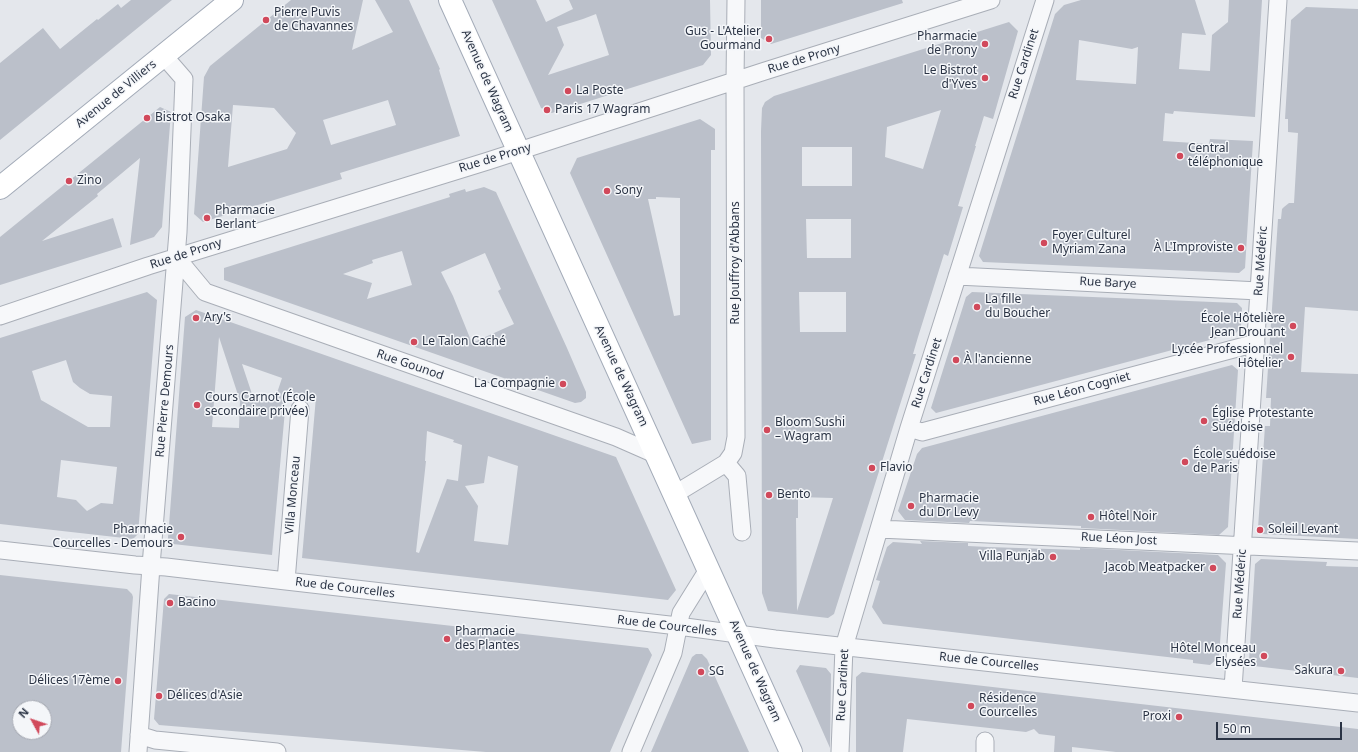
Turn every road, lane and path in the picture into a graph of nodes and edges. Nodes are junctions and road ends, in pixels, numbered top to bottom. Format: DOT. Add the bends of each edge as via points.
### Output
graph roads {
  1 [pos="232,0"];
  2 [pos="450,0"];
  3 [pos="736,0"];
  4 [pos="991,0"];
  5 [pos="1045,0"];
  6 [pos="1278,0"];
  7 [pos="164,56"];
  8 [pos="735,81"];
  9 [pos="518,151"];
  10 [pos="0,188"];
  11 [pos="176,257"];
  12 [pos="958,276"];
  13 [pos="1259,291"];
  14 [pos="0,316"];
  15 [pos="1256,343"];
  16 [pos="300,409"];
  17 [pos="909,428"];
  18 [pos="657,455"];
  19 [pos="726,463"];
  20 [pos="675,494"];
  21 [pos="879,529"];
  22 [pos="742,532"];
  23 [pos="1242,545"];
  24 [pos="0,550"];
  25 [pos="1358,551"];
  26 [pos="151,566"];
  27 [pos="709,568"];
  28 [pos="286,581"];
  29 [pos="678,626"];
  30 [pos="738,635"];
  31 [pos="844,647"];
  32 [pos="1233,689"];
  33 [pos="1358,703"];
  34 [pos="139,744"];
  35 [pos="277,752"];
  36 [pos="631,752"];
  37 [pos="791,752"];
  38 [pos="840,752"];
  1 -- 7 [label="main road, Avenue de Villiers"];
  2 -- 9 [label="main road, Avenue de Wagram"];
  3 -- 8 [label="street, Rue Jouffroy d'Abbans"];
  4 -- 8 [label="street, Rue de Prony"];
  5 -- 12 [label="street, Rue Cardinet"];
  6 -- 13 [label="street, Rue Médéric"];
  7 -- 10 [label="main road, Avenue de Villiers"];
  7 -- 11 [label="street, Rue Pierre Demours" via="184,80"];
  8 -- 9 [label="street, Rue de Prony"];
  8 -- 19 [label="street, Rue Jouffroy d'Abbans" via="736,437 733,453"];
  9 -- 11 [label="street, Rue de Prony"];
  9 -- 18 [label="main road, Avenue de Wagram"];
  11 -- 14 [label="street, Rue de Prony"];
  11 -- 18 [label="street, Rue Gounod" via="205,292 616,437"];
  11 -- 26 [label="street, Rue Pierre Demours"];
  12 -- 13 [label="street, Rue Barye"];
  12 -- 17 [label="street, Rue Cardinet"];
  13 -- 15 [label="street, Rue Médéric"];
  15 -- 17 [label="street, Rue Léon Cogniet" via="922,432"];
  15 -- 23 [label="street, Rue Médéric"];
  16 -- 28 [label="street, Villa Monceau"];
  17 -- 21 [label="street, Rue Cardinet"];
  18 -- 20 [label="main road, Avenue de Wagram"];
  19 -- 20 [label="street"];
  19 -- 22 [label="street" via="737,476"];
  20 -- 27 [label="main road, Avenue de Wagram"];
  21 -- 23 [label="street, Rue Léon Jost"];
  21 -- 31 [label="street, Rue Cardinet"];
  23 -- 25 [label="street, Rue Léon Jost"];
  23 -- 32 [label="street, Rue Médéric"];
  24 -- 26 [label="street, Rue de Courcelles"];
  26 -- 28 [label="street, Rue de Courcelles"];
  26 -- 34 [label="street, Rue Pierre Demours"];
  27 -- 29 [label="street" via="681,613"];
  27 -- 30 [label="main road, Avenue de Wagram"];
  28 -- 29 [label="street, Rue de Courcelles"];
  29 -- 30 [label="street, Rue de Courcelles"];
  29 -- 36 [label="street" via="673,653"];
  30 -- 31 [label="street, Rue de Courcelles"];
  30 -- 37 [label="main road, Avenue de Wagram"];
  31 -- 32 [label="street, Rue de Courcelles"];
  31 -- 38 [label="street, Rue Cardinet"];
  32 -- 33 [label="street, Rue de Courcelles"];
  34 -- 35 [label="street" via="155,740"];
}
